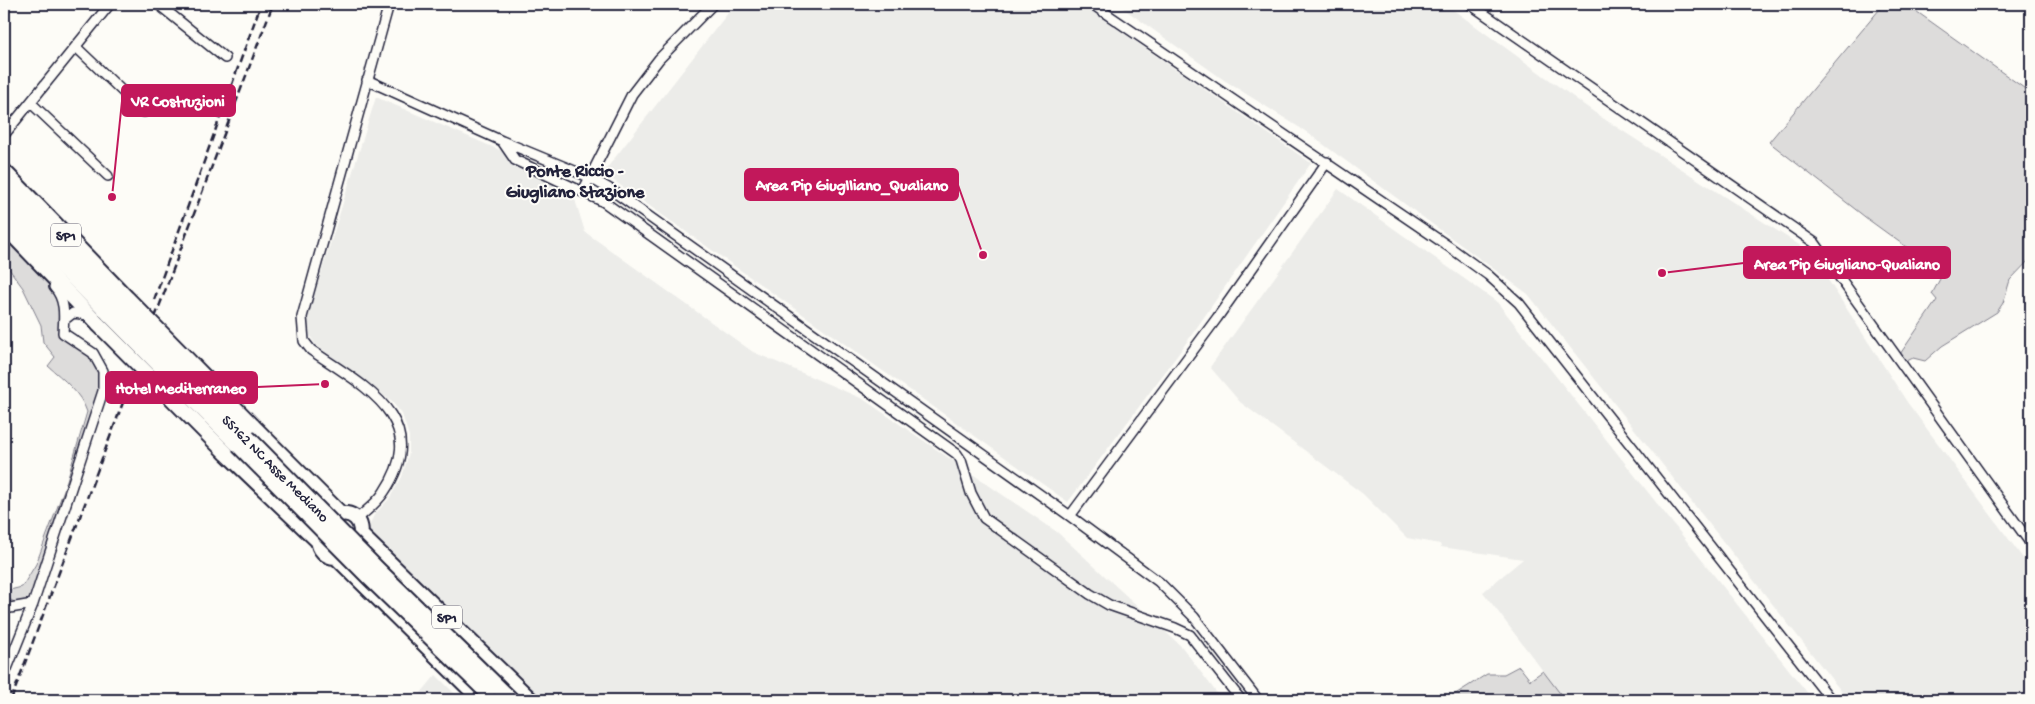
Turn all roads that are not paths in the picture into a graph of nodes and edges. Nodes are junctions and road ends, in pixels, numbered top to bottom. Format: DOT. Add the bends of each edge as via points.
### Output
graph roads {
  1 [pos="110,4"];
  2 [pos="158,4"];
  3 [pos="389,4"];
  4 [pos="713,4"];
  5 [pos="1092,4"];
  6 [pos="1470,4"];
  7 [pos="76,47"];
  8 [pos="225,58"];
  9 [pos="367,80"];
  10 [pos="31,103"];
  11 [pos="144,112"];
  12 [pos="4,135"];
  13 [pos="502,140"];
  14 [pos="1327,162"];
  15 [pos="4,171"];
  16 [pos="108,176"];
  17 [pos="589,178"];
  18 [pos="4,189"];
  19 [pos="583,191"];
  20 [pos="4,208"];
  21 [pos="4,226"];
  22 [pos="34,258"];
  23 [pos="109,312"];
  24 [pos="64,320"];
  25 [pos="1070,516"];
  26 [pos="357,519"];
  27 [pos="2031,544"];
  28 [pos="4,604"];
  29 [pos="33,604"];
  30 [pos="4,676"];
  31 [pos="481,700"];
  32 [pos="496,700"];
  33 [pos="511,700"];
  34 [pos="531,700"];
  35 [pos="1241,700"];
  36 [pos="1258,700"];
  37 [pos="1831,700"];
  1 -- 7 [label="street"];
  2 -- 8 [label="street"];
  3 -- 9 [label="street"];
  4 -- 17 [label="street" via="659,59 632,94"];
  5 -- 14 [label="street"];
  6 -- 27 [label="street" via="1815,244"];
  7 -- 10 [label="street"];
  7 -- 11 [label="street"];
  9 -- 13 [label="street"];
  9 -- 26 [label="street" via="302,317 304,341 311,350 382,402 397,423 402,442 397,468 384,493"];
  10 -- 12 [label="street"];
  10 -- 16 [label="street"];
  13 -- 17 [label="street"];
  13 -- 19 [label="street" via="515,160"];
  14 -- 25 [label="street" via="1217,318"];
  14 -- 37 [label="street" via="1480,270 1519,303"];
  15 -- 23 [label="main road, SP1"];
  17 -- 19 [label="street"];
  17 -- 25 [label="street" via="621,196"];
  18 -- 23 [label="highway, SS162 NC Asse Mediano"];
  19 -- 35 [label="street" via="604,202 957,454 962,460 970,493 984,518 1090,594 1110,605 1190,635"];
  20 -- 23 [label="highway, SS162 NC Asse Mediano"];
  21 -- 22 [label="main road, SP1"];
  22 -- 23 [label="main road, SP1"];
  22 -- 24 [label="street" via="60,294"];
  23 -- 24 [label="street" via="73,313"];
  23 -- 26 [label="main road, SP1, bridge" via="252,425 337,515 352,514"];
  23 -- 31 [label="main road, SP1, bridge" via="226,453 318,537 321,550 330,557 339,557"];
  23 -- 32 [label="highway, SS162 NC Asse Mediano, bridge" via="363,572"];
  23 -- 33 [label="highway, SS162 NC Asse Mediano, bridge"];
  24 -- 29 [label="street" via="63,333 93,353 103,371 103,391"];
  25 -- 36 [label="street" via="1176,598 1209,635"];
  26 -- 34 [label="main road, SP1" via="362,528 360,538"];
  28 -- 29 [label="street" via="10,608"];
  29 -- 30 [label="street"];
}
